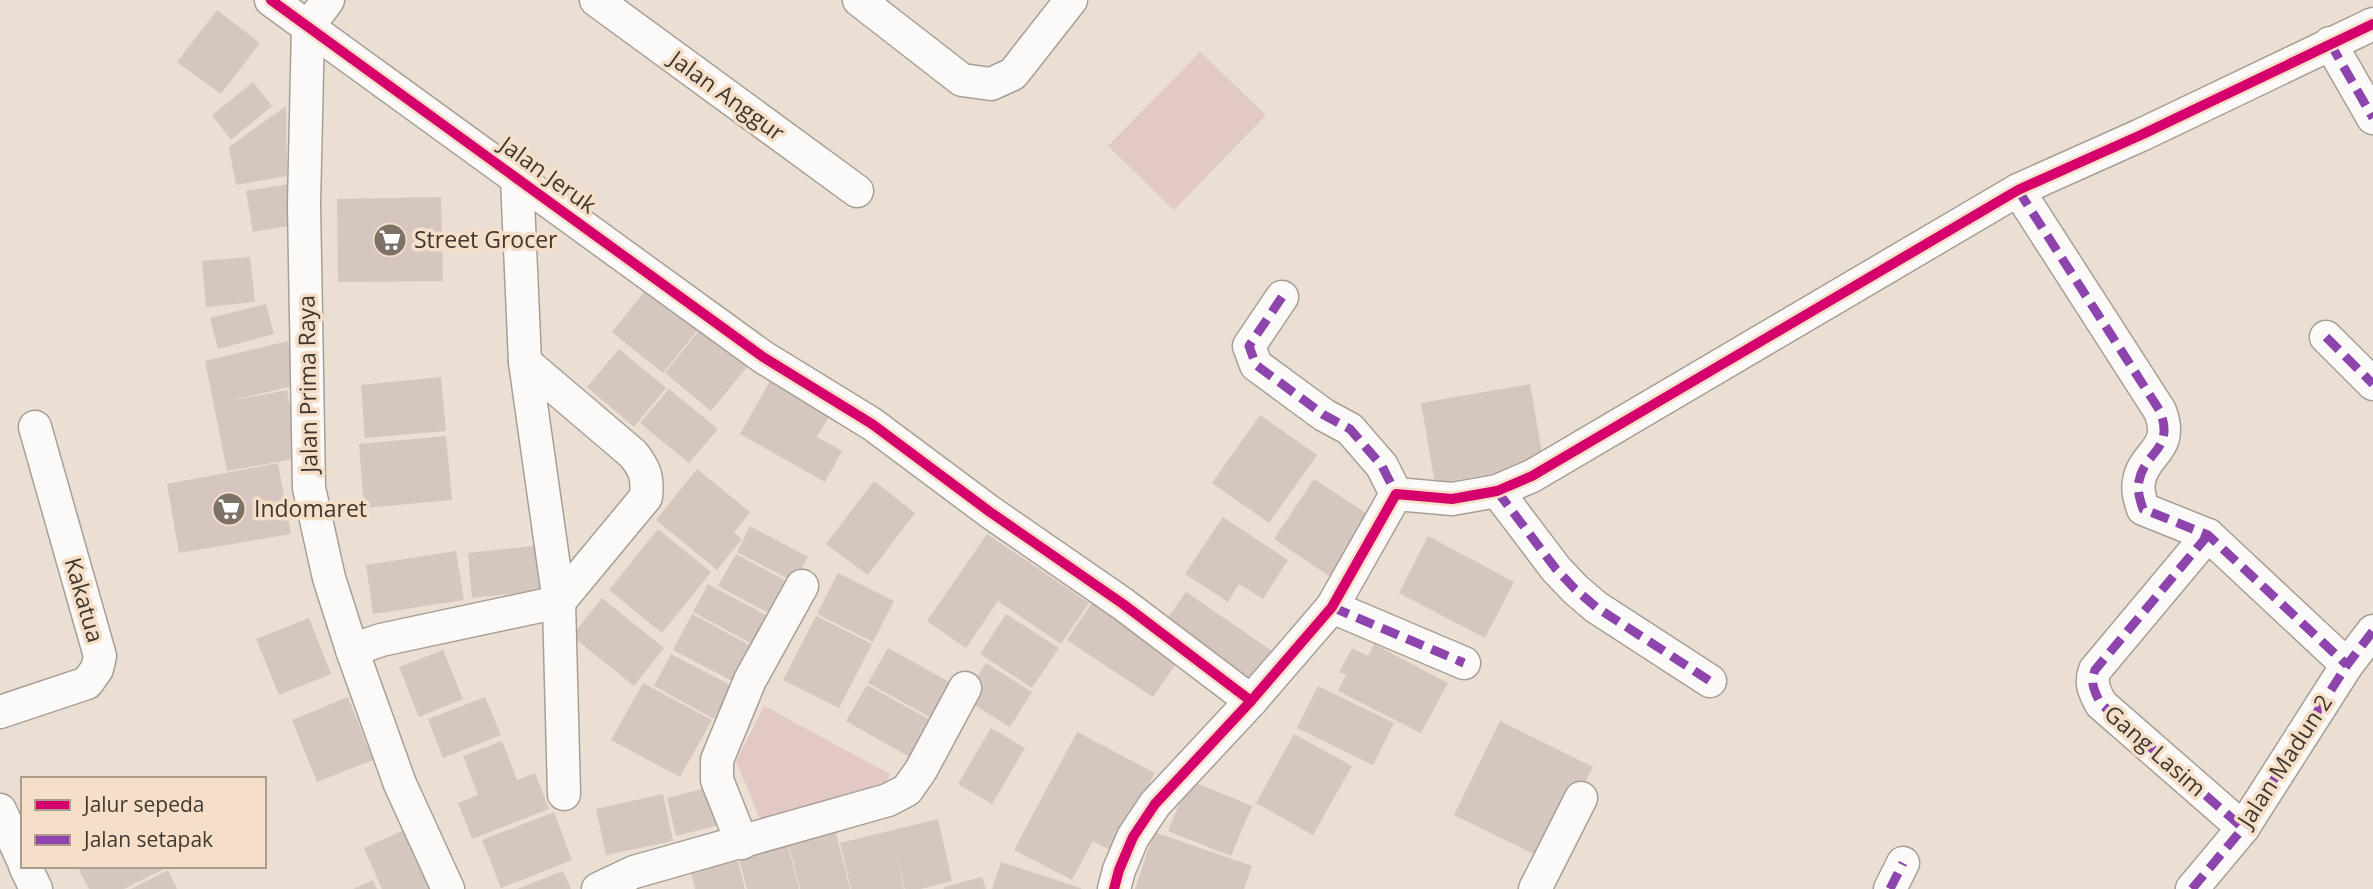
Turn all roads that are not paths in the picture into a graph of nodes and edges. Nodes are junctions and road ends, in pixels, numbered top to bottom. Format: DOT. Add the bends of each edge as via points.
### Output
graph roads {
  1 [pos="271,0"];
  2 [pos="328,0"];
  3 [pos="596,0"];
  4 [pos="859,0"];
  5 [pos="1071,0"];
  6 [pos="2373,24"];
  7 [pos="308,27"];
  8 [pos="2330,43"];
  9 [pos="2373,118"];
  10 [pos="517,178"];
  11 [pos="2018,190"];
  12 [pos="857,191"];
  13 [pos="1283,298"];
  14 [pos="2326,337"];
  15 [pos="525,362"];
  16 [pos="2373,384"];
  17 [pos="35,427"];
  18 [pos="1497,491"];
  19 [pos="1396,494"];
  20 [pos="2208,535"];
  21 [pos="802,586"];
  22 [pos="559,601"];
  23 [pos="1332,607"];
  24 [pos="2373,631"];
  25 [pos="352,650"];
  26 [pos="1464,663"];
  27 [pos="2347,665"];
  28 [pos="1710,681"];
  29 [pos="965,688"];
  30 [pos="1251,701"];
  31 [pos="0,712"];
  32 [pos="564,794"];
  33 [pos="1581,799"];
  34 [pos="0,810"];
  35 [pos="2243,828"];
  36 [pos="742,843"];
  37 [pos="21,856"];
  38 [pos="26,868"];
  39 [pos="36,889"];
  40 [pos="448,889"];
  41 [pos="598,889"];
  42 [pos="1114,889"];
  43 [pos="1535,889"];
  44 [pos="2192,889"];
  1 -- 7 [label="street"];
  2 -- 7 [label="street"];
  3 -- 12 [label="street, Jalan Anggur"];
  4 -- 5 [label="street" via="962,80 991,84 1013,74"];
  6 -- 8 [label="street"];
  7 -- 10 [label="street, Jalan Jeruk"];
  7 -- 25 [label="street, Jalan Prima Raya" via="304,204 309,488 329,578"];
  8 -- 9 [label="street"];
  8 -- 11 [label="street"];
  10 -- 15 [label="street"];
  10 -- 30 [label="street, Jalan Jeruk" via="763,357 872,424"];
  11 -- 18 [label="street" via="1532,476"];
  11 -- 20 [label="street" via="2160,411 2164,437 2139,479 2143,509"];
  13 -- 19 [label="street" via="1249,346 1256,365 1350,429 1381,466"];
  14 -- 16 [label="street"];
  15 -- 22 [label="street"];
  15 -- 22 [label="street" via="646,470 646,497"];
  17 -- 31 [label="street, Kakatua" via="100,656 87,683"];
  18 -- 19 [label="street" via="1452,499"];
  18 -- 28 [label="street" via="1574,589"];
  19 -- 23 [label="street"];
  20 -- 27 [label="street"];
  20 -- 35 [label="street, Gang Lasim" via="2095,670 2093,691 2101,704"];
  21 -- 36 [label="street" via="750,680 717,760 717,780"];
  22 -- 25 [label="street"];
  22 -- 32 [label="street"];
  23 -- 26 [label="street"];
  23 -- 30 [label="street"];
  24 -- 27 [label="street, Jalan Madun 2"];
  25 -- 40 [label="street, Jalan Prima Raya" via="400,784"];
  27 -- 35 [label="street, Jalan Madun 2"];
  29 -- 36 [label="street" via="907,790 888,800"];
  30 -- 42 [label="street" via="1155,804 1133,837"];
  33 -- 43 [label="street"];
  34 -- 37 [label="street"];
  35 -- 44 [label="street, Jalan Madun 2"];
  36 -- 41 [label="street" via="635,872"];
  38 -- 39 [label="street"];
}
